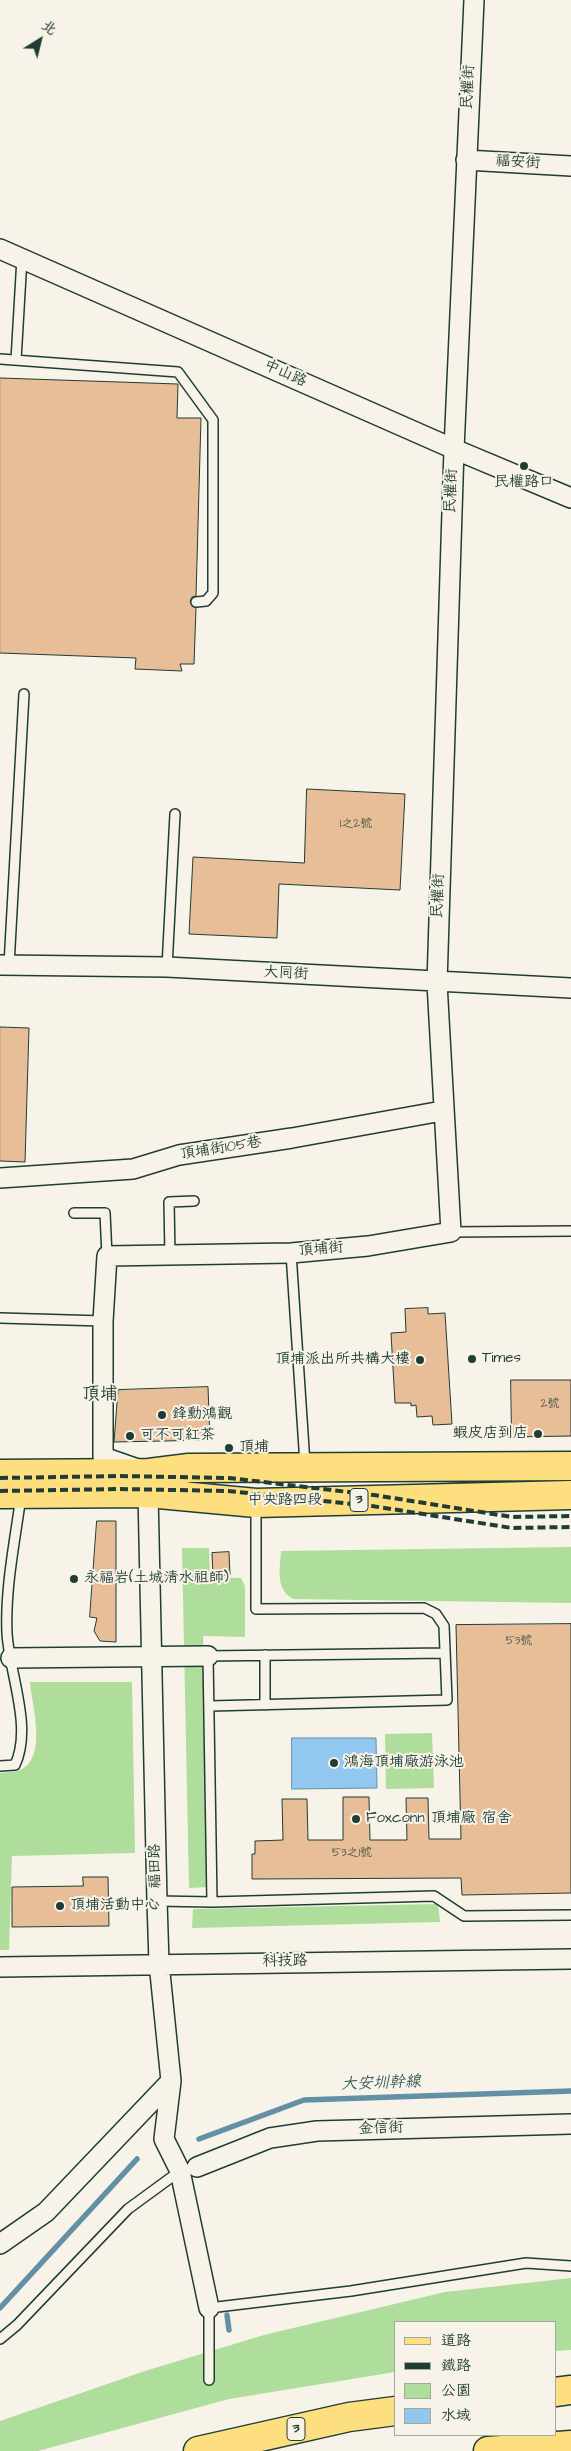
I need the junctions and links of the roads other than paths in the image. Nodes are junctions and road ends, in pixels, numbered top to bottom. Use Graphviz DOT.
graph roads {
  1 [pos="474,0"];
  2 [pos="466,160"];
  3 [pos="571,166"];
  4 [pos="0,249"];
  5 [pos="22,258"];
  6 [pos="0,359"];
  7 [pos="16,360"];
  8 [pos="454,449"];
  9 [pos="571,498"];
  10 [pos="196,602"];
  11 [pos="24,694"];
  12 [pos="175,814"];
  13 [pos="4,965"];
  14 [pos="167,967"];
  15 [pos="437,983"];
  16 [pos="571,988"];
  17 [pos="442,1111"];
  18 [pos="0,1178"];
  19 [pos="194,1201"];
  20 [pos="74,1213"];
  21 [pos="571,1231"];
  22 [pos="451,1232"];
  23 [pos="291,1253"];
  24 [pos="170,1255"];
  25 [pos="107,1256"];
  26 [pos="0,1318"];
  27 [pos="102,1321"];
  28 [pos="571,1466"];
  29 [pos="305,1467"];
  30 [pos="0,1474"];
  31 [pos="149,1483"];
  32 [pos="11,1494"];
  33 [pos="571,1495"];
  34 [pos="256,1503"];
  35 [pos="4,1601"];
  36 [pos="445,1653"];
  37 [pos="208,1656"];
  38 [pos="264,1656"];
  39 [pos="5,1658"];
  40 [pos="152,1658"];
  41 [pos="265,1705"];
  42 [pos="210,1706"];
  43 [pos="0,1766"];
  44 [pos="157,1901"];
  45 [pos="212,1902"];
  46 [pos="571,1915"];
  47 [pos="571,1959"];
  48 [pos="159,1963"];
  49 [pos="0,1967"];
  50 [pos="171,2081"];
  51 [pos="571,2124"];
  52 [pos="189,2169"];
  53 [pos="0,2244"];
  54 [pos="571,2266"];
  55 [pos="209,2308"];
  56 [pos="0,2339"];
  57 [pos="209,2380"];
  58 [pos="571,2390"];
  59 [pos="556,2392"];
  60 [pos="394,2412"];
  61 [pos="571,2444"];
  62 [pos="198,2451"];
  63 [pos="488,2451"];
  1 -- 2 [label="street, 民權街"];
  2 -- 3 [label="street, 福安街"];
  2 -- 8 [label="street, 民權街"];
  4 -- 5 [label="street, 中山路"];
  5 -- 7 [label="lane"];
  5 -- 8 [label="street, 中山路"];
  6 -- 7 [label="lane"];
  7 -- 10 [label="lane"];
  8 -- 9 [label="street, 中山路"];
  8 -- 15 [label="street, 民權街"];
  11 -- 13 [label="lane"];
  12 -- 14 [label="lane"];
  13 -- 14 [label="street, 大同街"];
  14 -- 15 [label="street, 大同街"];
  15 -- 16 [label="street, 大同街"];
  15 -- 17 [label="street"];
  17 -- 18 [label="street, 頂埔街105巷"];
  17 -- 22 [label="street"];
  19 -- 24 [label="lane"];
  20 -- 25 [label="lane"];
  21 -- 22 [label="lane"];
  22 -- 23 [label="street, 頂埔街"];
  23 -- 24 [label="street, 頂埔街"];
  23 -- 29 [label="lane"];
  24 -- 25 [label="street, 頂埔街"];
  25 -- 27 [label="street"];
  26 -- 27 [label="lane"];
  27 -- 31 [label="street"];
  28 -- 29 [label="main road, 中央路四段 / 3"];
  29 -- 31 [label="main road, 中央路四段 / 3"];
  30 -- 31 [label="main road, 中央路四段 / 3"];
  31 -- 32 [label="main road, 中央路四段 / 3"];
  31 -- 34 [label="main road, 中央路四段 / 3"];
  31 -- 40 [label="street, 福田路"];
  32 -- 35 [label="lane"];
  33 -- 34 [label="main road, 中央路四段 / 3"];
  34 -- 36 [label="lane"];
  35 -- 39 [label="lane"];
  36 -- 38 [label="lane"];
  36 -- 41 [label="lane"];
  37 -- 38 [label="lane"];
  37 -- 40 [label="street"];
  37 -- 42 [label="lane"];
  38 -- 41 [label="lane"];
  39 -- 40 [label="street"];
  39 -- 43 [label="lane"];
  40 -- 44 [label="street, 福田路"];
  41 -- 42 [label="lane"];
  42 -- 45 [label="lane"];
  44 -- 45 [label="lane"];
  44 -- 48 [label="street, 福田路"];
  45 -- 46 [label="lane"];
  47 -- 48 [label="street, 科技路"];
  48 -- 49 [label="street, 科技路"];
  48 -- 50 [label="street, 福田路"];
  50 -- 52 [label="street"];
  50 -- 53 [label="street"];
  51 -- 52 [label="street, 金信街"];
  52 -- 55 [label="street"];
  52 -- 56 [label="lane"];
  54 -- 55 [label="lane"];
  55 -- 57 [label="lane"];
  58 -- 59 [label="main road"];
  60 -- 62 [label="main road, 3"];
  61 -- 63 [label="main road"];
}
